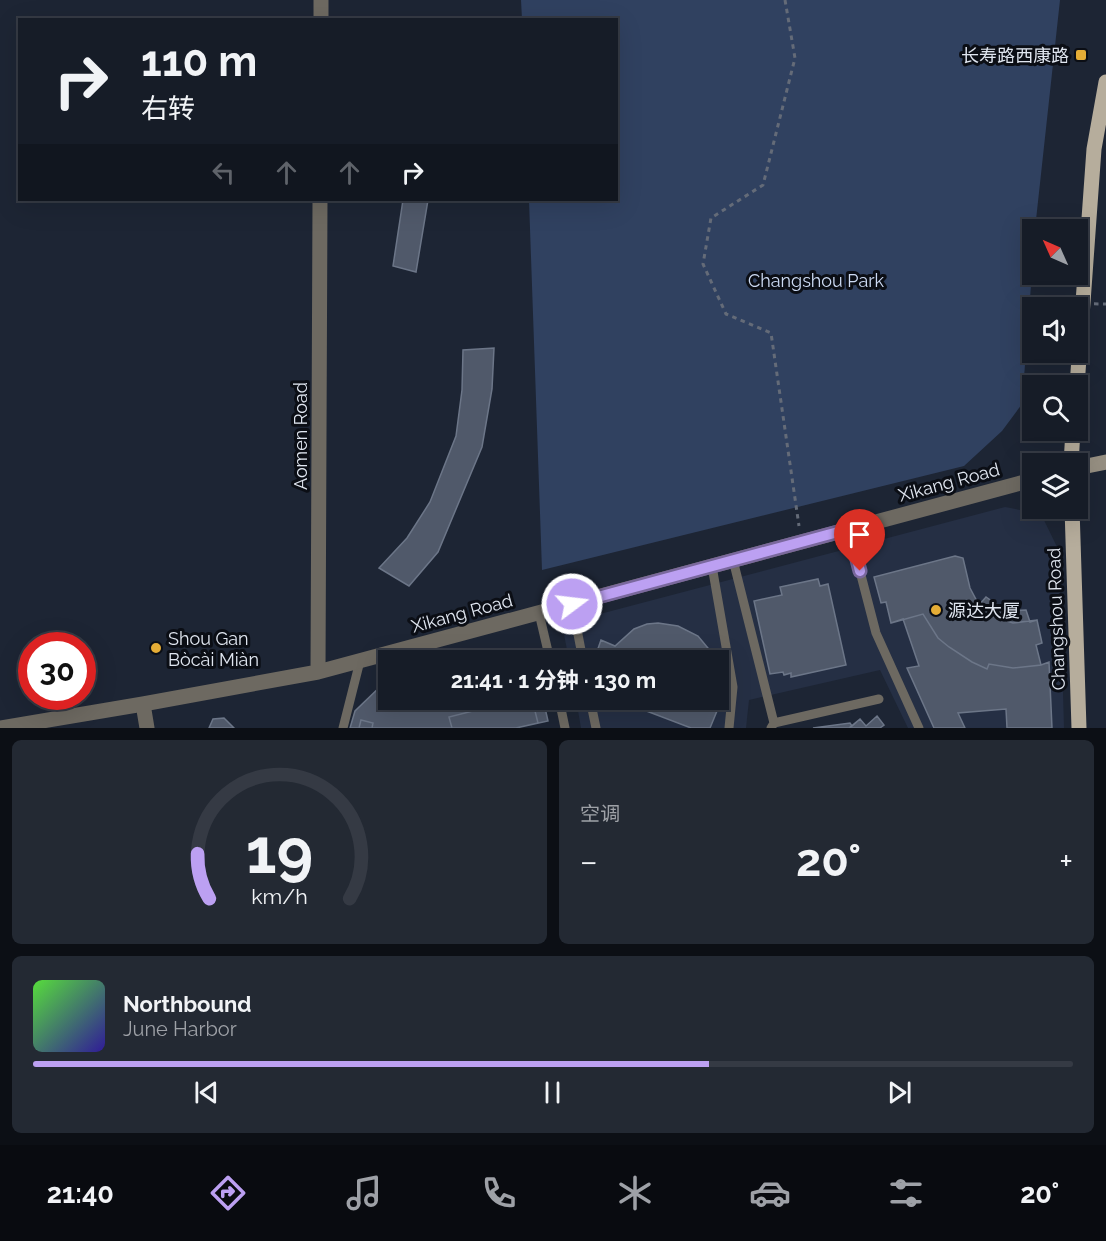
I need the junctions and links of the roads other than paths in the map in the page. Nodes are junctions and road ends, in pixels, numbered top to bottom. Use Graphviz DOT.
graph roads {
  1 [pos="321,0"];
  2 [pos="321,18"];
  3 [pos="1106,82"];
  4 [pos="320,201"];
  5 [pos="1078,375"];
  6 [pos="1106,462"];
  7 [pos="1088,466"];
  8 [pos="1022,483"];
  9 [pos="1072,519"];
  10 [pos="849,529"];
  11 [pos="733,560"];
  12 [pos="712,566"];
  13 [pos="572,604"];
  14 [pos="539,612"];
  15 [pos="548,650"];
  16 [pos="581,650"];
  17 [pos="360,661"];
  18 [pos="318,672"];
  19 [pos="879,699"];
  20 [pos="143,705"];
  21 [pos="561,710"];
  22 [pos="592,710"];
  23 [pos="772,726"];
  24 [pos="1,728"];
  25 [pos="147,728"];
  26 [pos="343,728"];
  27 [pos="565,728"];
  28 [pos="596,728"];
  29 [pos="729,728"];
  30 [pos="919,728"];
  31 [pos="1078,728"];
  1 -- 2 [label="street"];
  3 -- 5 [label="main road"];
  4 -- 18 [label="street, Aomen Road"];
  6 -- 7 [label="street"];
  8 -- 10 [label="street, Xikang Road"];
  9 -- 31 [label="main road, Changshou Road"];
  10 -- 11 [label="street, Xikang Road"];
  10 -- 30 [label="lane"];
  11 -- 12 [label="street, Xikang Road"];
  11 -- 23 [label="lane"];
  12 -- 13 [label="street, Xikang Road"];
  12 -- 29 [label="lane"];
  13 -- 14 [label="street, Xikang Road"];
  13 -- 16 [label="lane"];
  14 -- 15 [label="lane"];
  14 -- 17 [label="street, Xikang Road"];
  17 -- 18 [label="street, Xikang Road"];
  17 -- 26 [label="lane"];
  18 -- 20 [label="street, Xikang Road"];
  19 -- 23 [label="lane"];
  20 -- 24 [label="street, Xikang Road"];
  20 -- 25 [label="street"];
  21 -- 27 [label="lane"];
  22 -- 28 [label="lane"];
}
